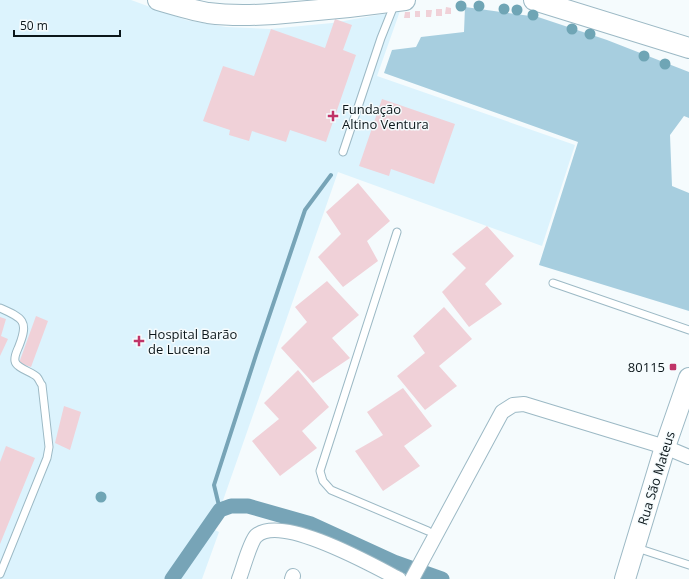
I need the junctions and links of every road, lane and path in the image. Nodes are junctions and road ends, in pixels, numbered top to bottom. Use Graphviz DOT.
graph roads {
  1 [pos="158,0"];
  2 [pos="534,0"];
  3 [pos="400,1"];
  4 [pos="376,2"];
  5 [pos="689,48"];
  6 [pos="343,152"];
  7 [pos="398,232"];
  8 [pos="553,283"];
  9 [pos="0,308"];
  10 [pos="689,330"];
  11 [pos="689,378"];
  12 [pos="665,447"];
  13 [pos="689,457"];
  14 [pos="433,532"];
  15 [pos="634,548"];
  16 [pos="689,565"];
  17 [pos="0,574"];
  18 [pos="408,578"];
  19 [pos="239,579"];
  20 [pos="625,579"];
  1 -- 4 [label="main road"];
  2 -- 5 [label="main road"];
  3 -- 4 [label="main road"];
  3 -- 6 [label="lane"];
  7 -- 14 [label="lane"];
  8 -- 10 [label="lane"];
  9 -- 17 [label="lane"];
  11 -- 12 [label="main road, Rua São Mateus"];
  12 -- 13 [label="street"];
  12 -- 14 [label="street"];
  12 -- 15 [label="main road, Rua São Mateus"];
  14 -- 18 [label="street"];
  15 -- 16 [label="lane"];
  15 -- 20 [label="main road, Rua São Mateus"];
  18 -- 19 [label="street"];
}
